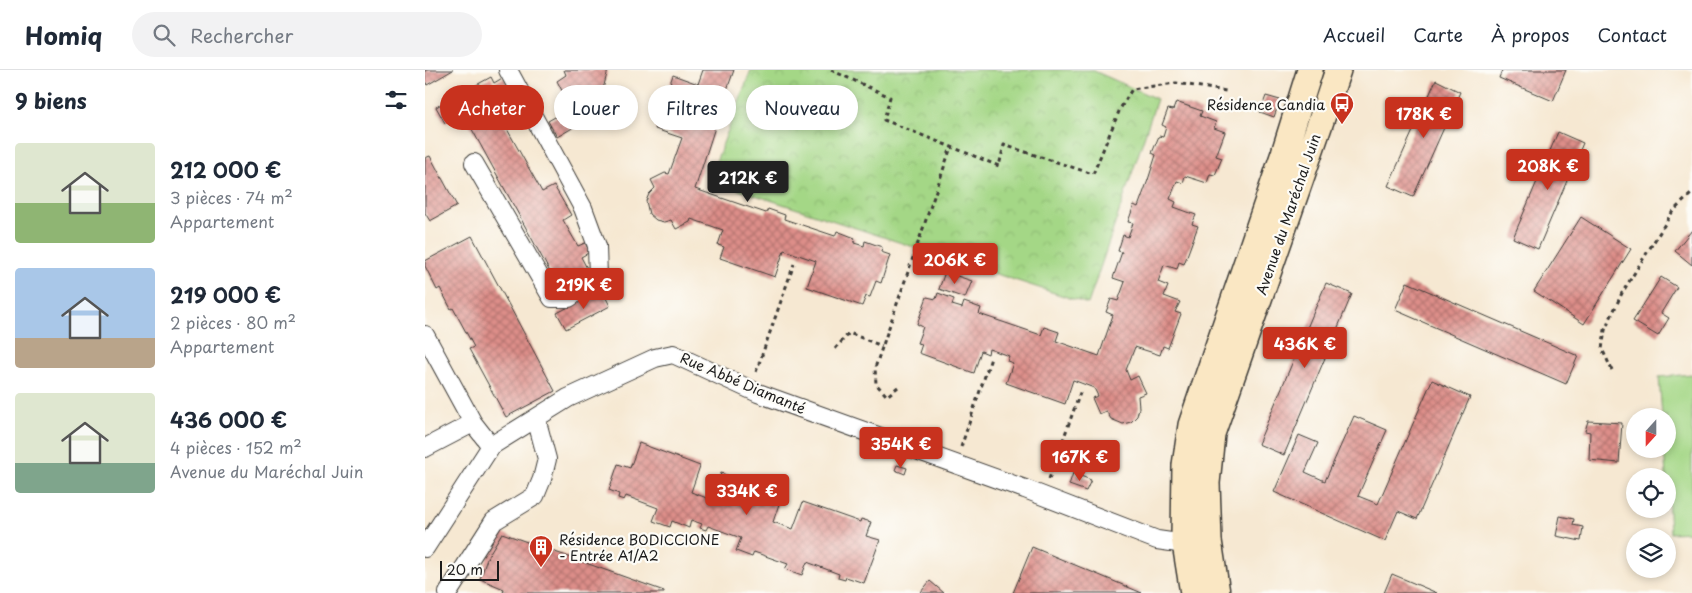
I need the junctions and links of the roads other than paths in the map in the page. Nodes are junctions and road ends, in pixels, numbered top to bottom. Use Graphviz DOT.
graph roads {
  1 [pos="508,70"];
  2 [pos="1310,70"];
  3 [pos="1338,70"];
  4 [pos="474,163"];
  5 [pos="425,335"];
  6 [pos="536,418"];
  7 [pos="473,423"];
  8 [pos="491,446"];
  9 [pos="425,448"];
  10 [pos="1197,542"];
  11 [pos="425,548"];
  12 [pos="448,593"];
  13 [pos="1193,593"];
  14 [pos="1217,593"];
  1 -- 4 [label="street"];
  2 -- 10 [label="main road, Avenue du Maréchal Juin"];
  3 -- 10 [label="main road, Avenue du Maréchal Juin"];
  5 -- 7 [label="street"];
  6 -- 8 [label="street"];
  6 -- 10 [label="street, Rue Abbé Diamanté"];
  6 -- 12 [label="street"];
  7 -- 8 [label="street"];
  7 -- 9 [label="street"];
  8 -- 11 [label="street"];
  10 -- 13 [label="main road, Avenue du Maréchal Juin"];
  10 -- 14 [label="main road, Avenue du Maréchal Juin"];
}
